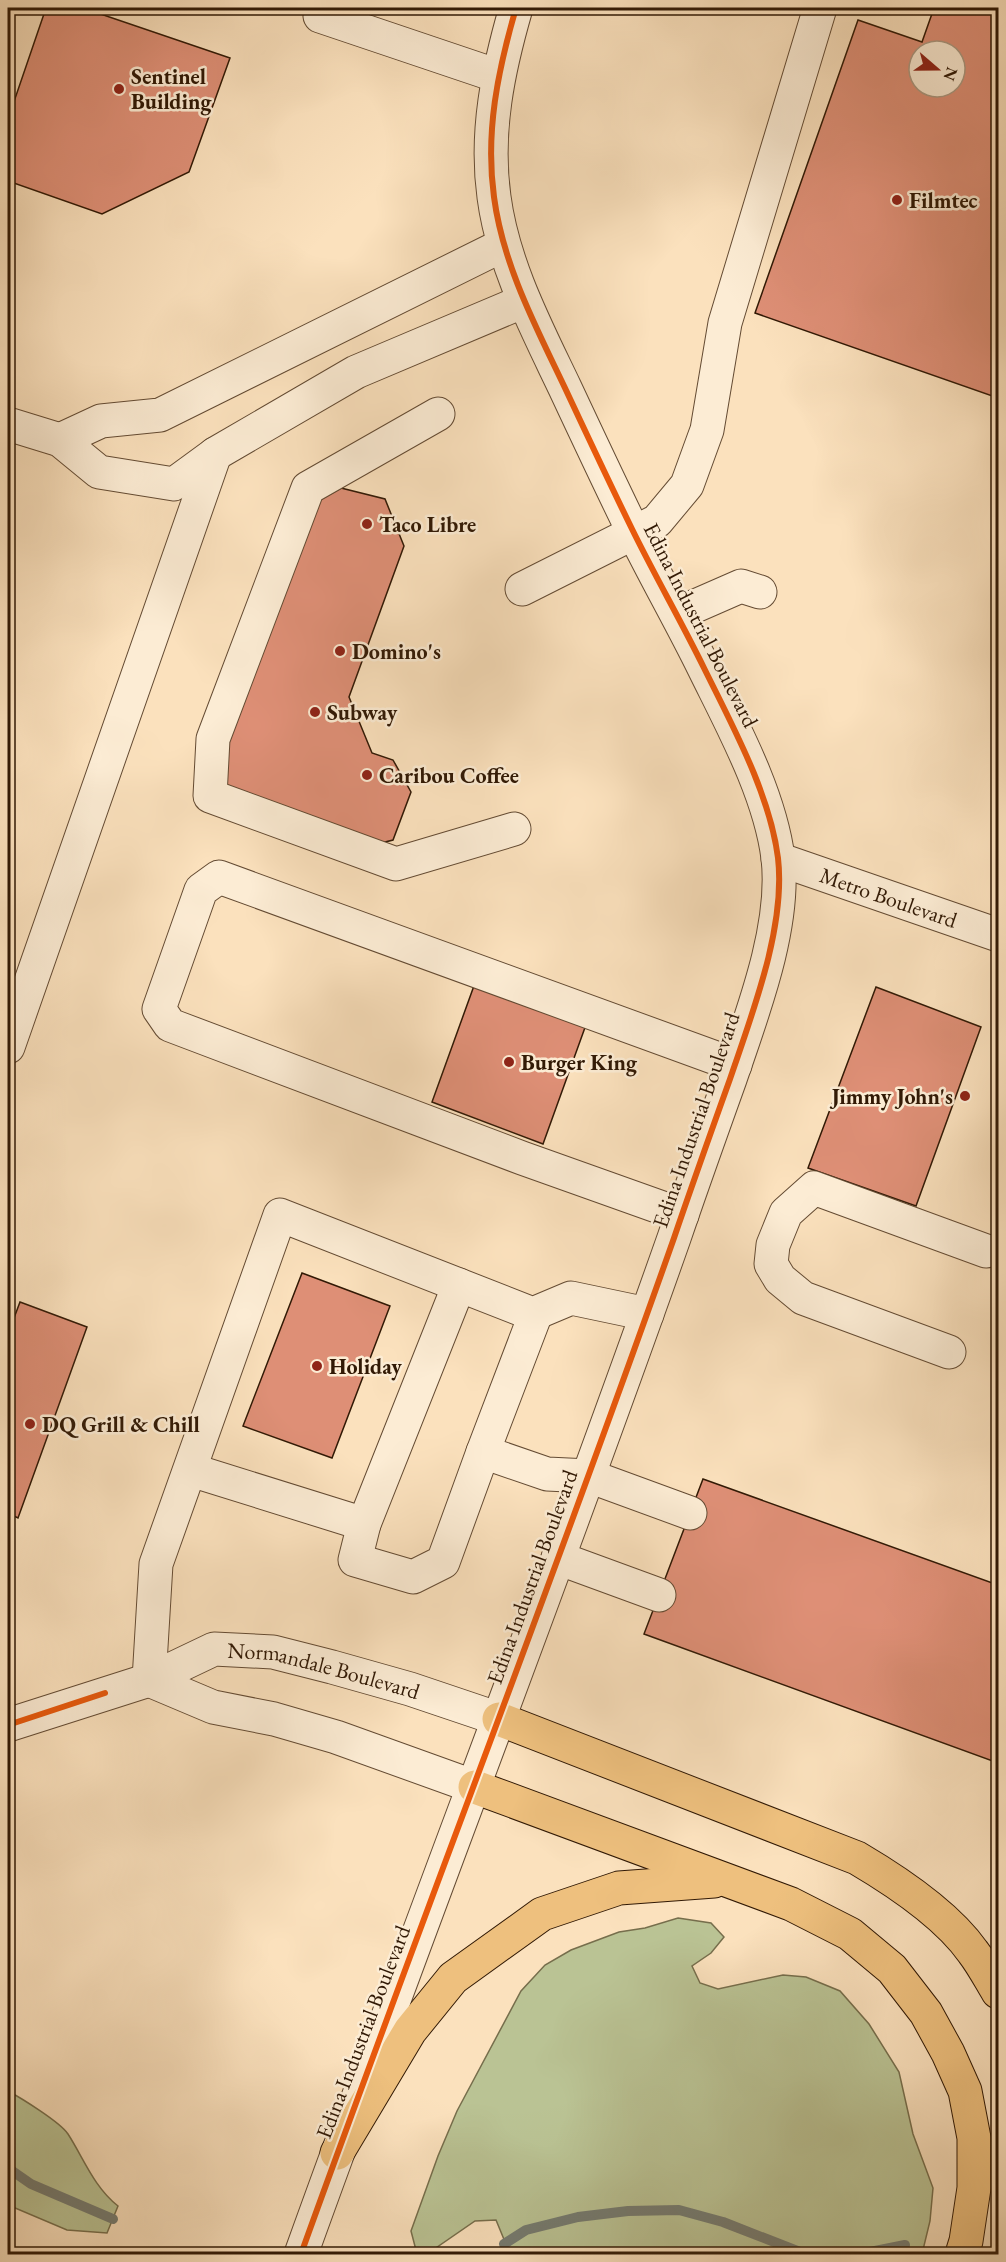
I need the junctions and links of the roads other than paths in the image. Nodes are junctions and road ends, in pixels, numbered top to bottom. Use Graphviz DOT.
graph roads {
  1 [pos="516,8"];
  2 [pos="820,8"];
  3 [pos="320,16"];
  4 [pos="498,76"];
  5 [pos="503,245"];
  6 [pos="524,302"];
  7 [pos="438,414"];
  8 [pos="8,424"];
  9 [pos="60,440"];
  10 [pos="215,454"];
  11 [pos="634,533"];
  12 [pos="522,589"];
  13 [pos="760,592"];
  14 [pos="677,614"];
  15 [pos="514,829"];
  16 [pos="778,859"];
  17 [pos="999,935"];
  18 [pos="8,1047"];
  19 [pos="735,1065"];
  20 [pos="682,1215"];
  21 [pos="986,1251"];
  22 [pos="459,1285"];
  23 [pos="536,1313"];
  24 [pos="647,1314"];
  25 [pos="949,1352"];
  26 [pos="483,1452"];
  27 [pos="191,1470"];
  28 [pos="589,1476"];
  29 [pos="690,1513"];
  30 [pos="364,1524"];
  31 [pos="558,1558"];
  32 [pos="659,1595"];
  33 [pos="149,1680"];
  34 [pos="498,1719"];
  35 [pos="8,1725"];
  36 [pos="475,1787"];
  37 [pos="727,1881"];
  38 [pos="999,1992"];
  39 [pos="337,2153"];
  40 [pos="303,2250"];
  41 [pos="962,2254"];
  1 -- 4 [label="street, Edina Industrial Boulevard"];
  2 -- 11 [label="street"];
  3 -- 4 [label="street"];
  4 -- 5 [label="street, Edina Industrial Boulevard"];
  5 -- 6 [label="street, Edina Industrial Boulevard"];
  5 -- 9 [label="street"];
  6 -- 10 [label="street"];
  6 -- 11 [label="street, Edina Industrial Boulevard"];
  7 -- 15 [label="street"];
  8 -- 9 [label="street"];
  9 -- 10 [label="street"];
  10 -- 18 [label="street"];
  11 -- 12 [label="street"];
  11 -- 14 [label="street, Edina Industrial Boulevard"];
  13 -- 14 [label="street"];
  14 -- 16 [label="street, Edina Industrial Boulevard"];
  16 -- 17 [label="street, Metro Boulevard"];
  16 -- 19 [label="street, Edina Industrial Boulevard"];
  19 -- 20 [label="street, Edina Industrial Boulevard"];
  19 -- 20 [label="street"];
  20 -- 24 [label="street, Edina Industrial Boulevard"];
  21 -- 25 [label="street"];
  22 -- 23 [label="street"];
  22 -- 27 [label="street"];
  22 -- 30 [label="street"];
  23 -- 24 [label="street"];
  23 -- 26 [label="street"];
  24 -- 28 [label="street, Edina Industrial Boulevard"];
  26 -- 28 [label="street"];
  26 -- 30 [label="street"];
  27 -- 30 [label="street"];
  27 -- 33 [label="street"];
  28 -- 29 [label="street"];
  28 -- 31 [label="street, Edina Industrial Boulevard"];
  31 -- 32 [label="street"];
  31 -- 34 [label="street, Edina Industrial Boulevard"];
  33 -- 34 [label="street, Normandale Boulevard"];
  33 -- 35 [label="street, Normandale Boulevard"];
  33 -- 36 [label="street"];
  34 -- 36 [label="street, Edina Industrial Boulevard"];
  34 -- 38 [label="highway"];
  36 -- 37 [label="highway"];
  36 -- 39 [label="street, Edina Industrial Boulevard"];
  37 -- 39 [label="highway"];
  37 -- 41 [label="highway"];
  39 -- 40 [label="street, Edina Industrial Boulevard"];
}
